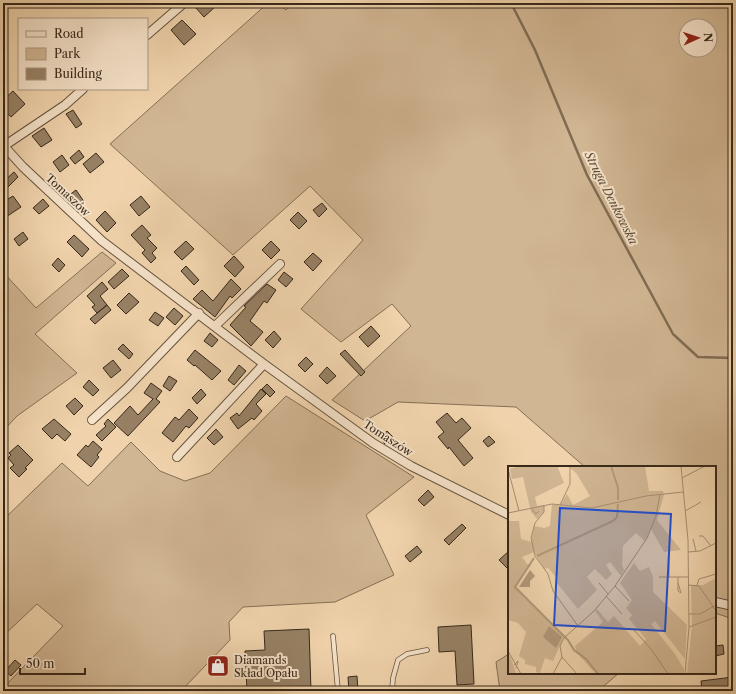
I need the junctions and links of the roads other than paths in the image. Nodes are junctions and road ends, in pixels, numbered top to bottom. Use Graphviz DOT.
graph roads {
  1 [pos="184,3"];
  2 [pos="148,34"];
  3 [pos="82,90"];
  4 [pos="3,145"];
  5 [pos="280,264"];
  6 [pos="199,313"];
  7 [pos="215,326"];
  8 [pos="264,364"];
  9 [pos="92,420"];
  10 [pos="177,457"];
  11 [pos="508,514"];
  12 [pos="716,602"];
  13 [pos="733,606"];
  14 [pos="333,636"];
  15 [pos="428,650"];
  16 [pos="338,691"];
  17 [pos="392,691"];
  1 -- 2 [label="street"];
  3 -- 4 [label="street, Tomaszów"];
  4 -- 6 [label="street, Tomaszów"];
  5 -- 7 [label="street"];
  6 -- 7 [label="street, Tomaszów"];
  6 -- 9 [label="street"];
  7 -- 8 [label="street, Tomaszów"];
  8 -- 10 [label="street"];
  8 -- 11 [label="street, Tomaszów"];
  12 -- 13 [label="street"];
  14 -- 16 [label="lane"];
  15 -- 17 [label="lane"];
}
